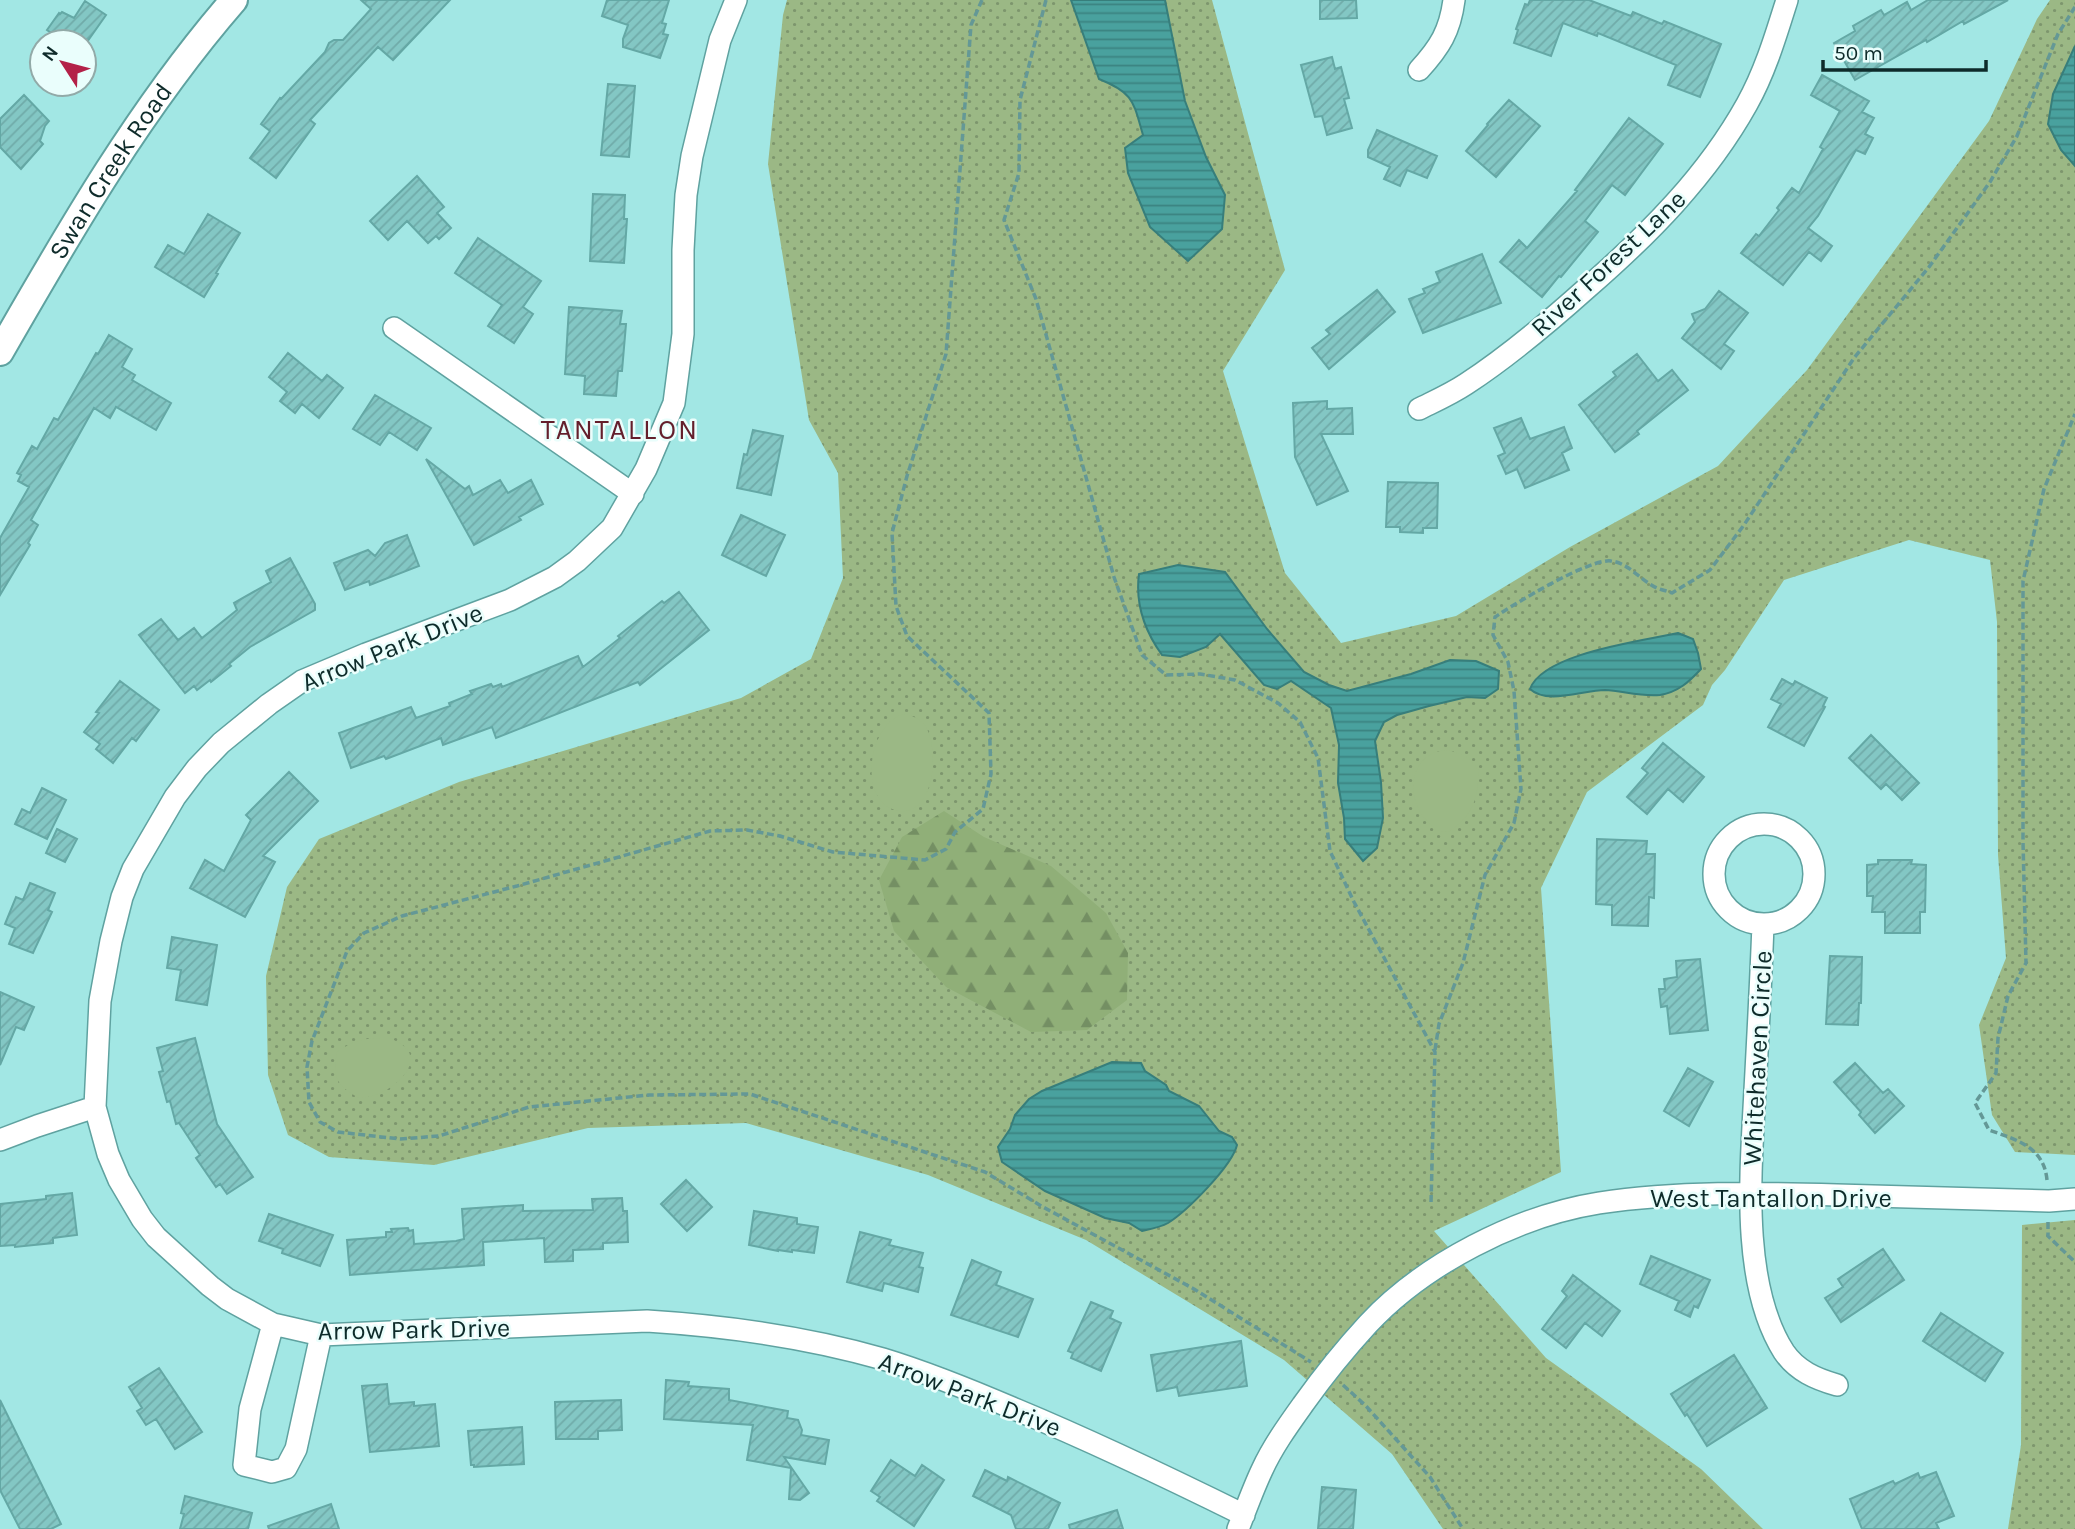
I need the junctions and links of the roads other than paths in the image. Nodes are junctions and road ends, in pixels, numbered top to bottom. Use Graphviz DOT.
graph roads {
  1 [pos="233,0"];
  2 [pos="736,0"];
  3 [pos="1454,0"];
  4 [pos="1787,0"];
  5 [pos="1419,69"];
  6 [pos="394,328"];
  7 [pos="0,352"];
  8 [pos="1419,409"];
  9 [pos="633,494"];
  10 [pos="1763,924"];
  11 [pos="95,1107"];
  12 [pos="0,1140"];
  13 [pos="1750,1192"];
  14 [pos="2075,1199"];
  15 [pos="273,1324"];
  16 [pos="321,1335"];
  17 [pos="1837,1385"];
  18 [pos="1241,1522"];
  1 -- 7 [label="street, Swan Creek Road"];
  2 -- 9 [label="street, Arrow Park Drive"];
  3 -- 5 [label="street"];
  4 -- 8 [label="street, River Forest Lane"];
  6 -- 9 [label="street"];
  9 -- 11 [label="street, Arrow Park Drive"];
  10 -- 10 [label="street"];
  10 -- 13 [label="street, Whitehaven Circle"];
  11 -- 12 [label="street"];
  11 -- 15 [label="street, Arrow Park Drive"];
  13 -- 14 [label="street, West Tantallon Drive"];
  13 -- 17 [label="street, Whitehaven Circle"];
  13 -- 18 [label="street, West Tantallon Drive"];
  15 -- 16 [label="street, Arrow Park Drive"];
  15 -- 16 [label="street"];
  16 -- 18 [label="street, Arrow Park Drive"];
}
